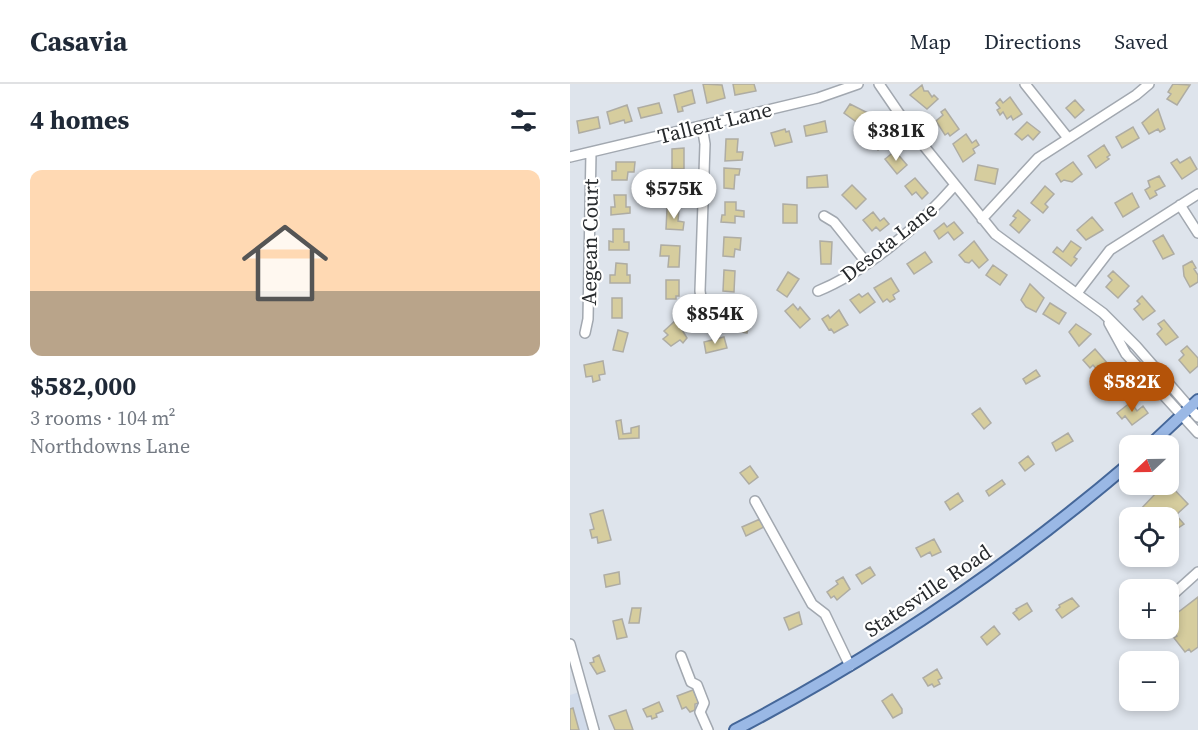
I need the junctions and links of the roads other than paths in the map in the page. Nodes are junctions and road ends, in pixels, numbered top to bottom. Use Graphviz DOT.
graph roads {
  1 [pos="858,84"];
  2 [pos="879,84"];
  3 [pos="1025,84"];
  4 [pos="1149,84"];
  5 [pos="702,126"];
  6 [pos="1068,138"];
  7 [pos="591,152"];
  8 [pos="570,157"];
  9 [pos="955,185"];
  10 [pos="1198,194"];
  11 [pos="1180,205"];
  12 [pos="824,216"];
  13 [pos="982,219"];
  14 [pos="1198,233"];
  15 [pos="866,262"];
  16 [pos="818,291"];
  17 [pos="1077,293"];
  18 [pos="703,311"];
  19 [pos="585,333"];
  20 [pos="1190,408"];
  21 [pos="1198,417"];
  22 [pos="1198,433"];
  23 [pos="1161,435"];
  24 [pos="1119,472"];
  25 [pos="755,501"];
  26 [pos="1198,572"];
  27 [pos="1179,589"];
  28 [pos="570,644"];
  29 [pos="681,656"];
  30 [pos="849,666"];
  31 [pos="594,730"];
  32 [pos="708,730"];
  33 [pos="735,730"];
  1 -- 5 [label="street, Tallent Lane"];
  2 -- 9 [label="street"];
  3 -- 6 [label="street"];
  4 -- 6 [label="street"];
  5 -- 7 [label="street, Tallent Lane"];
  5 -- 18 [label="street"];
  6 -- 13 [label="street"];
  7 -- 8 [label="street, Tallent Lane"];
  7 -- 19 [label="street, Aegean Court"];
  9 -- 13 [label="street"];
  9 -- 15 [label="street, Desota Lane"];
  10 -- 11 [label="street"];
  11 -- 14 [label="street"];
  11 -- 17 [label="street"];
  12 -- 15 [label="street"];
  13 -- 17 [label="street"];
  15 -- 16 [label="street, Desota Lane"];
  17 -- 20 [label="street"];
  20 -- 21 [label="street"];
  20 -- 22 [label="street"];
  20 -- 23 [label="main road"];
  24 -- 30 [label="main road, Statesville Road"];
  25 -- 30 [label="street"];
  26 -- 27 [label="street"];
  28 -- 31 [label="street"];
  29 -- 32 [label="street"];
  30 -- 33 [label="main road, Statesville Road"];
}
